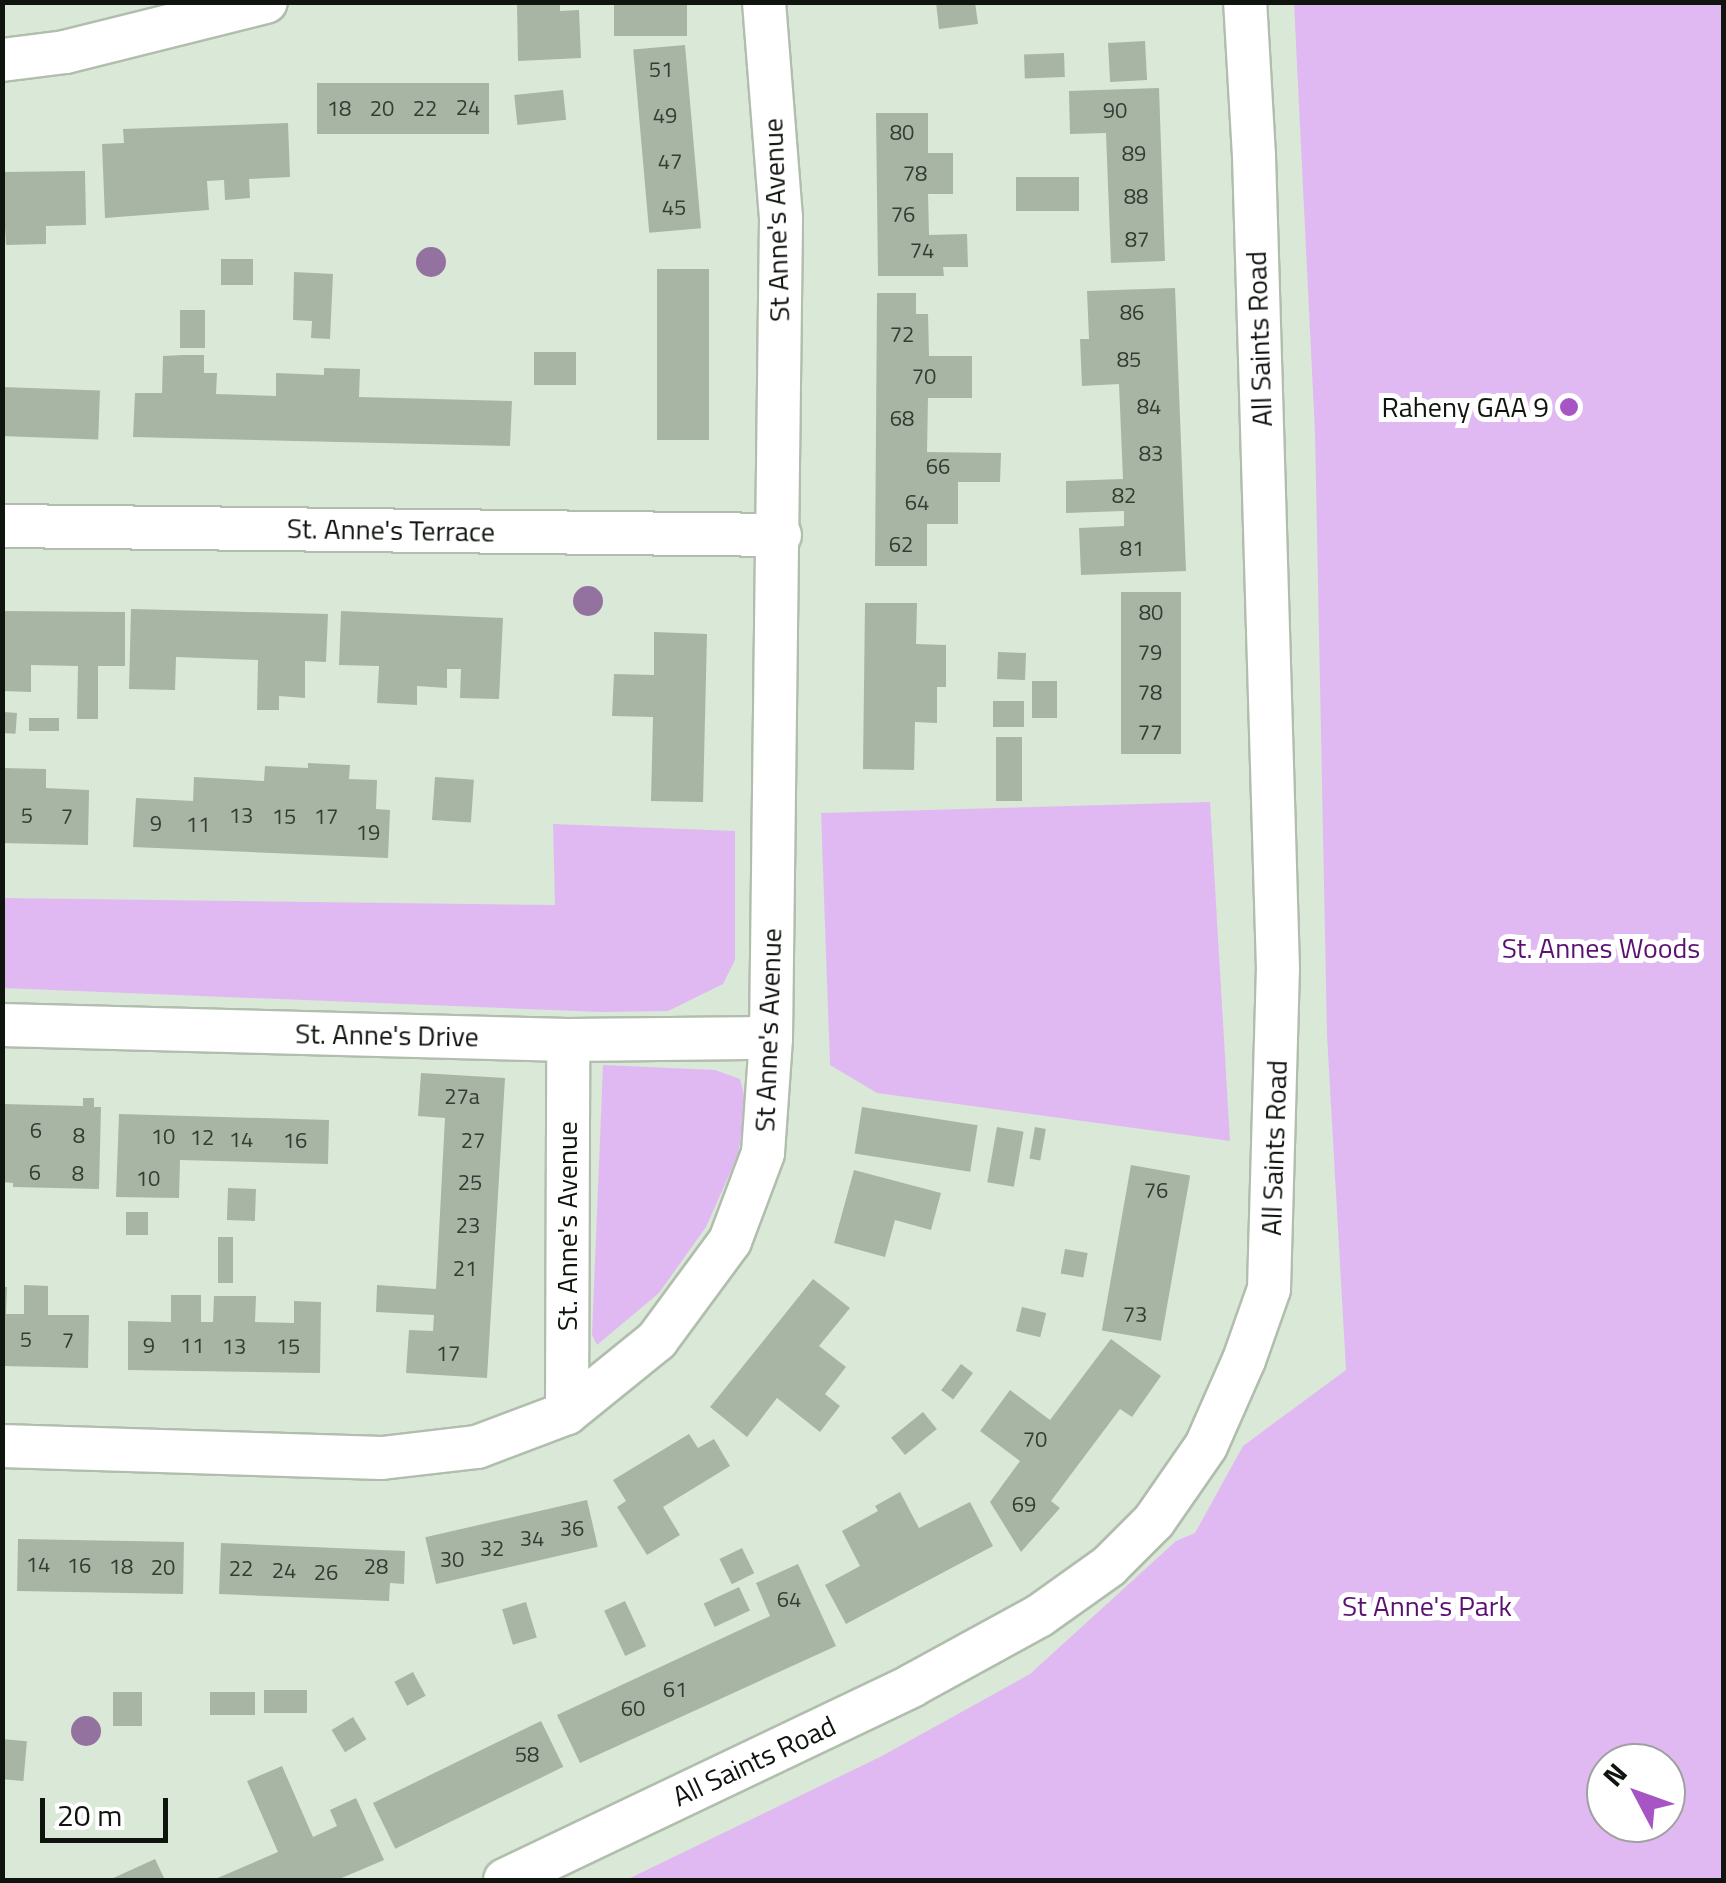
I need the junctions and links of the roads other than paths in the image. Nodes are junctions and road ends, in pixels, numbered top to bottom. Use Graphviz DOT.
graph roads {
  1 [pos="266,2"];
  2 [pos="764,2"];
  3 [pos="1245,2"];
  4 [pos="2,60"];
  5 [pos="2,526"];
  6 [pos="780,535"];
  7 [pos="2,1025"];
  8 [pos="771,1038"];
  9 [pos="568,1040"];
  10 [pos="567,1413"];
  11 [pos="2,1446"];
  12 [pos="505,1880"];
  1 -- 4 [label="street"];
  2 -- 6 [label="street, St Anne's Avenue"];
  3 -- 12 [label="street, All Saints Road"];
  5 -- 6 [label="street, St. Anne's Terrace"];
  6 -- 8 [label="street, St Anne's Avenue"];
  7 -- 9 [label="street, St. Anne's Drive"];
  8 -- 9 [label="street, St. Anne's Drive"];
  8 -- 10 [label="street, St Anne's Avenue"];
  9 -- 10 [label="street, St. Anne's Avenue"];
  10 -- 11 [label="street, St Anne's Avenue"];
}
